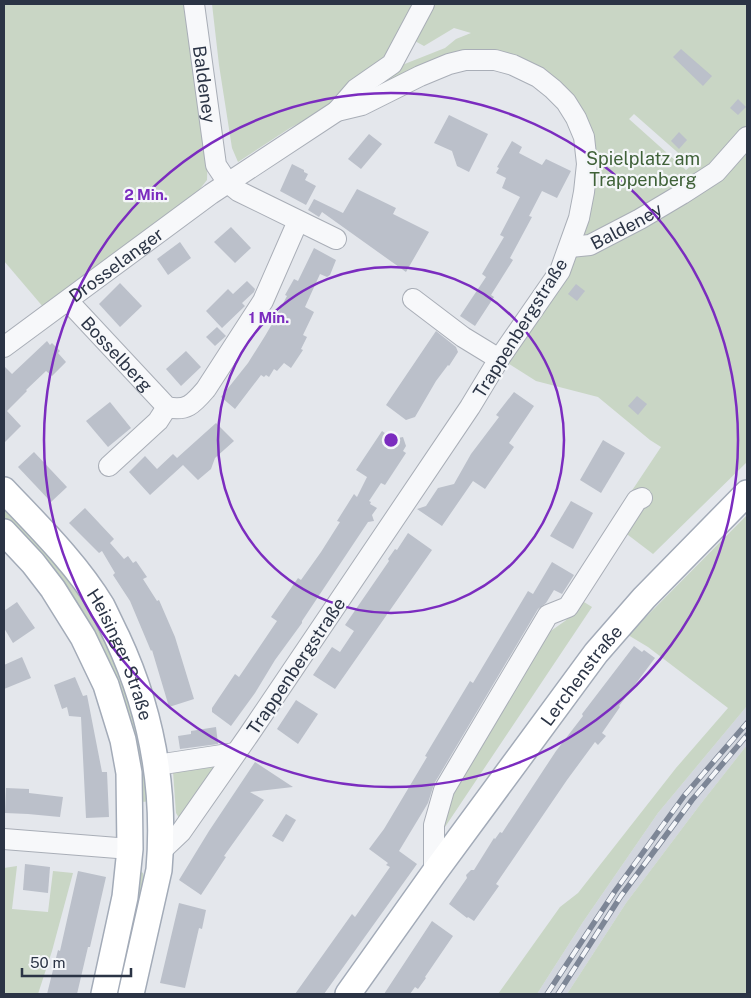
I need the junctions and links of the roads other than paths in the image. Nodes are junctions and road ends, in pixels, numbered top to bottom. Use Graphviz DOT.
graph roads {
  1 [pos="194,4"];
  2 [pos="424,4"];
  3 [pos="336,110"];
  4 [pos="747,137"];
  5 [pos="228,183"];
  6 [pos="298,221"];
  7 [pos="336,239"];
  8 [pos="570,247"];
  9 [pos="413,299"];
  10 [pos="68,301"];
  11 [pos="4,347"];
  12 [pos="499,359"];
  13 [pos="167,407"];
  14 [pos="109,466"];
  15 [pos="4,490"];
  16 [pos="747,493"];
  17 [pos="642,498"];
  18 [pos="4,532"];
  19 [pos="235,753"];
  20 [pos="157,765"];
  21 [pos="4,838"];
  22 [pos="130,849"];
  23 [pos="160,850"];
  24 [pos="434,873"];
  25 [pos="104,994"];
  26 [pos="131,994"];
  27 [pos="348,994"];
  1 -- 5 [label="street, Baldeney"];
  2 -- 3 [label="street"];
  3 -- 5 [label="street, Trappenbergstraße"];
  3 -- 8 [label="street, Trappenbergstraße"];
  4 -- 8 [label="street, Baldeney"];
  5 -- 6 [label="street"];
  5 -- 10 [label="street, Drosselanger"];
  6 -- 7 [label="street"];
  6 -- 13 [label="street, Bosselberg"];
  8 -- 12 [label="street, Trappenbergstraße"];
  9 -- 12 [label="street"];
  10 -- 11 [label="street, Drosselanger"];
  10 -- 13 [label="street, Bosselberg"];
  12 -- 19 [label="street, Trappenbergstraße"];
  13 -- 14 [label="street, Bosselberg"];
  15 -- 20 [label="main road, Heisinger Straße"];
  16 -- 24 [label="main road, Lerchenstraße"];
  17 -- 24 [label="street"];
  18 -- 22 [label="main road, Heisinger Straße"];
  19 -- 20 [label="street, Trappenbergstraße"];
  19 -- 23 [label="street, Trappenbergstraße"];
  20 -- 23 [label="main road, Heisinger Straße"];
  21 -- 22 [label="street"];
  22 -- 23 [label="main road"];
  22 -- 25 [label="main road, Heisinger Straße"];
  23 -- 26 [label="main road, Heisinger Straße"];
  24 -- 27 [label="main road, Lerchenstraße"];
}
